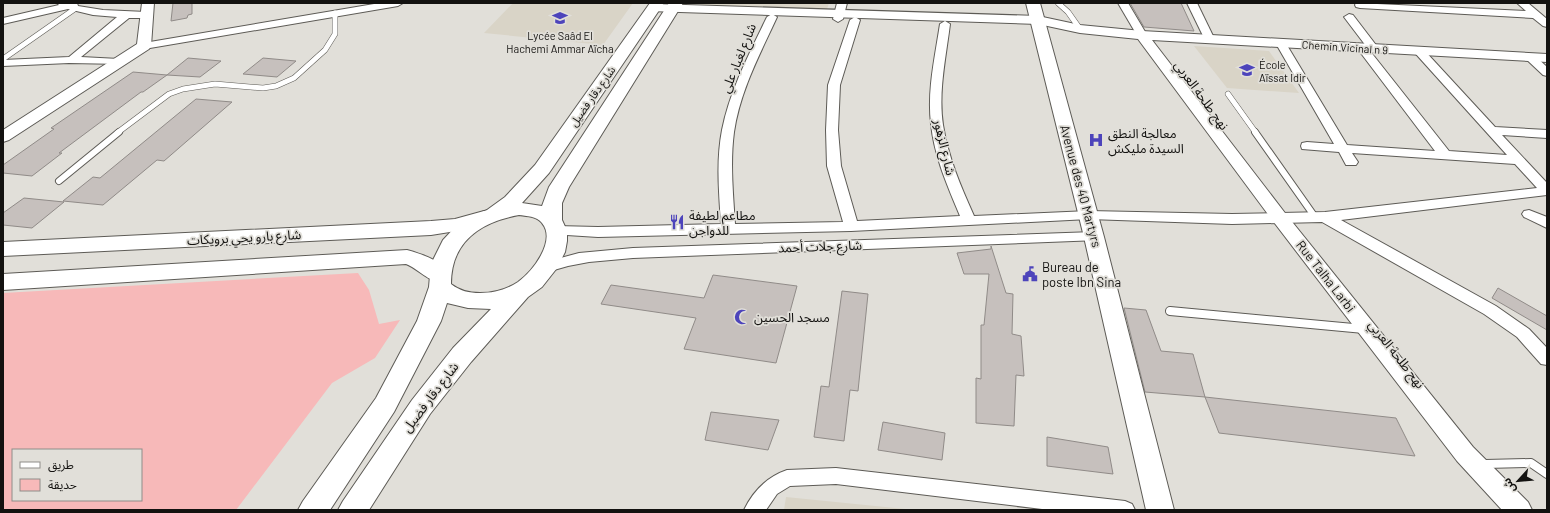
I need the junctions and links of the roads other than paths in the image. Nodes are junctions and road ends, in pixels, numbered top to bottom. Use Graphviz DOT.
graph roads {
  1 [pos="398,3"];
  2 [pos="1058,3"];
  3 [pos="1123,3"];
  4 [pos="1192,3"];
  5 [pos="1522,3"];
  6 [pos="1360,4"];
  7 [pos="73,5"];
  8 [pos="335,8"];
  9 [pos="663,8"];
  10 [pos="147,9"];
  11 [pos="840,12"];
  12 [pos="127,14"];
  13 [pos="1537,15"];
  14 [pos="772,17"];
  15 [pos="1037,17"];
  16 [pos="1349,17"];
  17 [pos="3,20"];
  18 [pos="856,20"];
  19 [pos="945,24"];
  20 [pos="1547,24"];
  21 [pos="1080,29"];
  22 [pos="1150,36"];
  23 [pos="1209,38"];
  24 [pos="1280,42"];
  25 [pos="144,46"];
  26 [pos="1368,48"];
  27 [pos="1419,51"];
  28 [pos="74,57"];
  29 [pos="1530,57"];
  30 [pos="3,58"];
  31 [pos="1547,58"];
  32 [pos="119,62"];
  33 [pos="3,63"];
  34 [pos="1547,73"];
  35 [pos="1228,94"];
  36 [pos="1491,130"];
  37 [pos="1547,134"];
  38 [pos="3,137"];
  39 [pos="1307,146"];
  40 [pos="1343,149"];
  41 [pos="1446,156"];
  42 [pos="1519,160"];
  43 [pos="1351,162"];
  44 [pos="59,181"];
  45 [pos="1547,191"];
  46 [pos="1529,214"];
  47 [pos="489,215"];
  48 [pos="1089,215"];
  49 [pos="1285,217"];
  50 [pos="1320,217"];
  51 [pos="969,220"];
  52 [pos="1547,223"];
  53 [pos="554,226"];
  54 [pos="851,226"];
  55 [pos="728,229"];
  56 [pos="1094,237"];
  57 [pos="3,249"];
  58 [pos="547,267"];
  59 [pos="440,281"];
  60 [pos="3,282"];
  61 [pos="518,293"];
  62 [pos="1170,311"];
  63 [pos="1372,329"];
  64 [pos="1547,358"];
  65 [pos="1484,464"];
  66 [pos="1547,474"];
  67 [pos="313,510"];
  68 [pos="353,510"];
  69 [pos="754,510"];
  70 [pos="1125,510"];
  71 [pos="1160,510"];
  72 [pos="1518,510"];
  73 [pos="1530,510"];
  1 -- 8 [label="street"];
  2 -- 21 [label="lane"];
  3 -- 22 [label="street, نهج طلحة العربي"];
  4 -- 23 [label="street"];
  5 -- 13 [label="street"];
  6 -- 13 [label="street"];
  7 -- 12 [label="street"];
  7 -- 17 [label="street"];
  7 -- 30 [label="lane"];
  8 -- 25 [label="street"];
  8 -- 44 [label="lane"];
  9 -- 11 [label="street"];
  9 -- 14 [label="street"];
  9 -- 47 [label="main road, شارع دقار فضيل"];
  9 -- 53 [label="main road, شارع دقار فضيل"];
  10 -- 12 [label="street"];
  10 -- 25 [label="street"];
  11 -- 14 [label="street"];
  11 -- 15 [label="street"];
  11 -- 18 [label="street"];
  12 -- 28 [label="street"];
  13 -- 20 [label="street"];
  14 -- 55 [label="street, شارع لغبار علي"];
  15 -- 19 [label="street"];
  15 -- 21 [label="street, Chemin Vicinal n 9"];
  15 -- 48 [label="main road, Avenue des 40 Martyrs"];
  16 -- 26 [label="street"];
  18 -- 19 [label="street"];
  18 -- 54 [label="street"];
  19 -- 51 [label="street, شارع الزهور"];
  21 -- 22 [label="street, Chemin Vicinal n 9"];
  22 -- 23 [label="street, Chemin Vicinal n 9"];
  22 -- 49 [label="street, نهج طلحة العربي"];
  23 -- 24 [label="street, Chemin Vicinal n 9"];
  24 -- 26 [label="street, Chemin Vicinal n 9"];
  24 -- 40 [label="street"];
  25 -- 32 [label="street"];
  26 -- 27 [label="street, Chemin Vicinal n 9"];
  26 -- 41 [label="street"];
  27 -- 29 [label="street, Chemin Vicinal n 9"];
  27 -- 36 [label="street"];
  29 -- 31 [label="street, Chemin Vicinal n 9"];
  29 -- 34 [label="street"];
  32 -- 33 [label="street"];
  32 -- 38 [label="street"];
  35 -- 50 [label="lane"];
  36 -- 37 [label="street"];
  36 -- 42 [label="street"];
  39 -- 40 [label="street"];
  40 -- 41 [label="street"];
  40 -- 43 [label="street"];
  41 -- 42 [label="street"];
  42 -- 45 [label="street"];
  45 -- 50 [label="street, شارع جلات أحمد"];
  46 -- 52 [label="street"];
  47 -- 53 [label="main road"];
  47 -- 57 [label="main road, شارع بارو يحي برويكات"];
  47 -- 59 [label="main road"];
  48 -- 49 [label="street, شارع جلات أحمد"];
  48 -- 51 [label="street, شارع جلات أحمد"];
  48 -- 56 [label="main road, Avenue des 40 Martyrs"];
  49 -- 50 [label="street, شارع جلات أحمد"];
  49 -- 63 [label="street, نهج طلحة العربي"];
  50 -- 64 [label="street"];
  51 -- 54 [label="street, شارع جلات أحمد"];
  53 -- 55 [label="street, شارع جلات أحمد"];
  53 -- 58 [label="main road"];
  54 -- 55 [label="street, شارع جلات أحمد"];
  56 -- 58 [label="street, شارع جلات أحمد"];
  56 -- 71 [label="main road, Avenue des 40 Martyrs"];
  58 -- 61 [label="main road"];
  59 -- 60 [label="main road"];
  59 -- 61 [label="main road"];
  59 -- 67 [label="main road"];
  61 -- 68 [label="main road, شارع دقار فضيل"];
  62 -- 63 [label="lane"];
  63 -- 65 [label="street, نهج طلحة العربي"];
  63 -- 72 [label="street"];
  65 -- 66 [label="lane"];
  65 -- 73 [label="street, نهج طلحة العربي"];
  69 -- 70 [label="street"];
}
